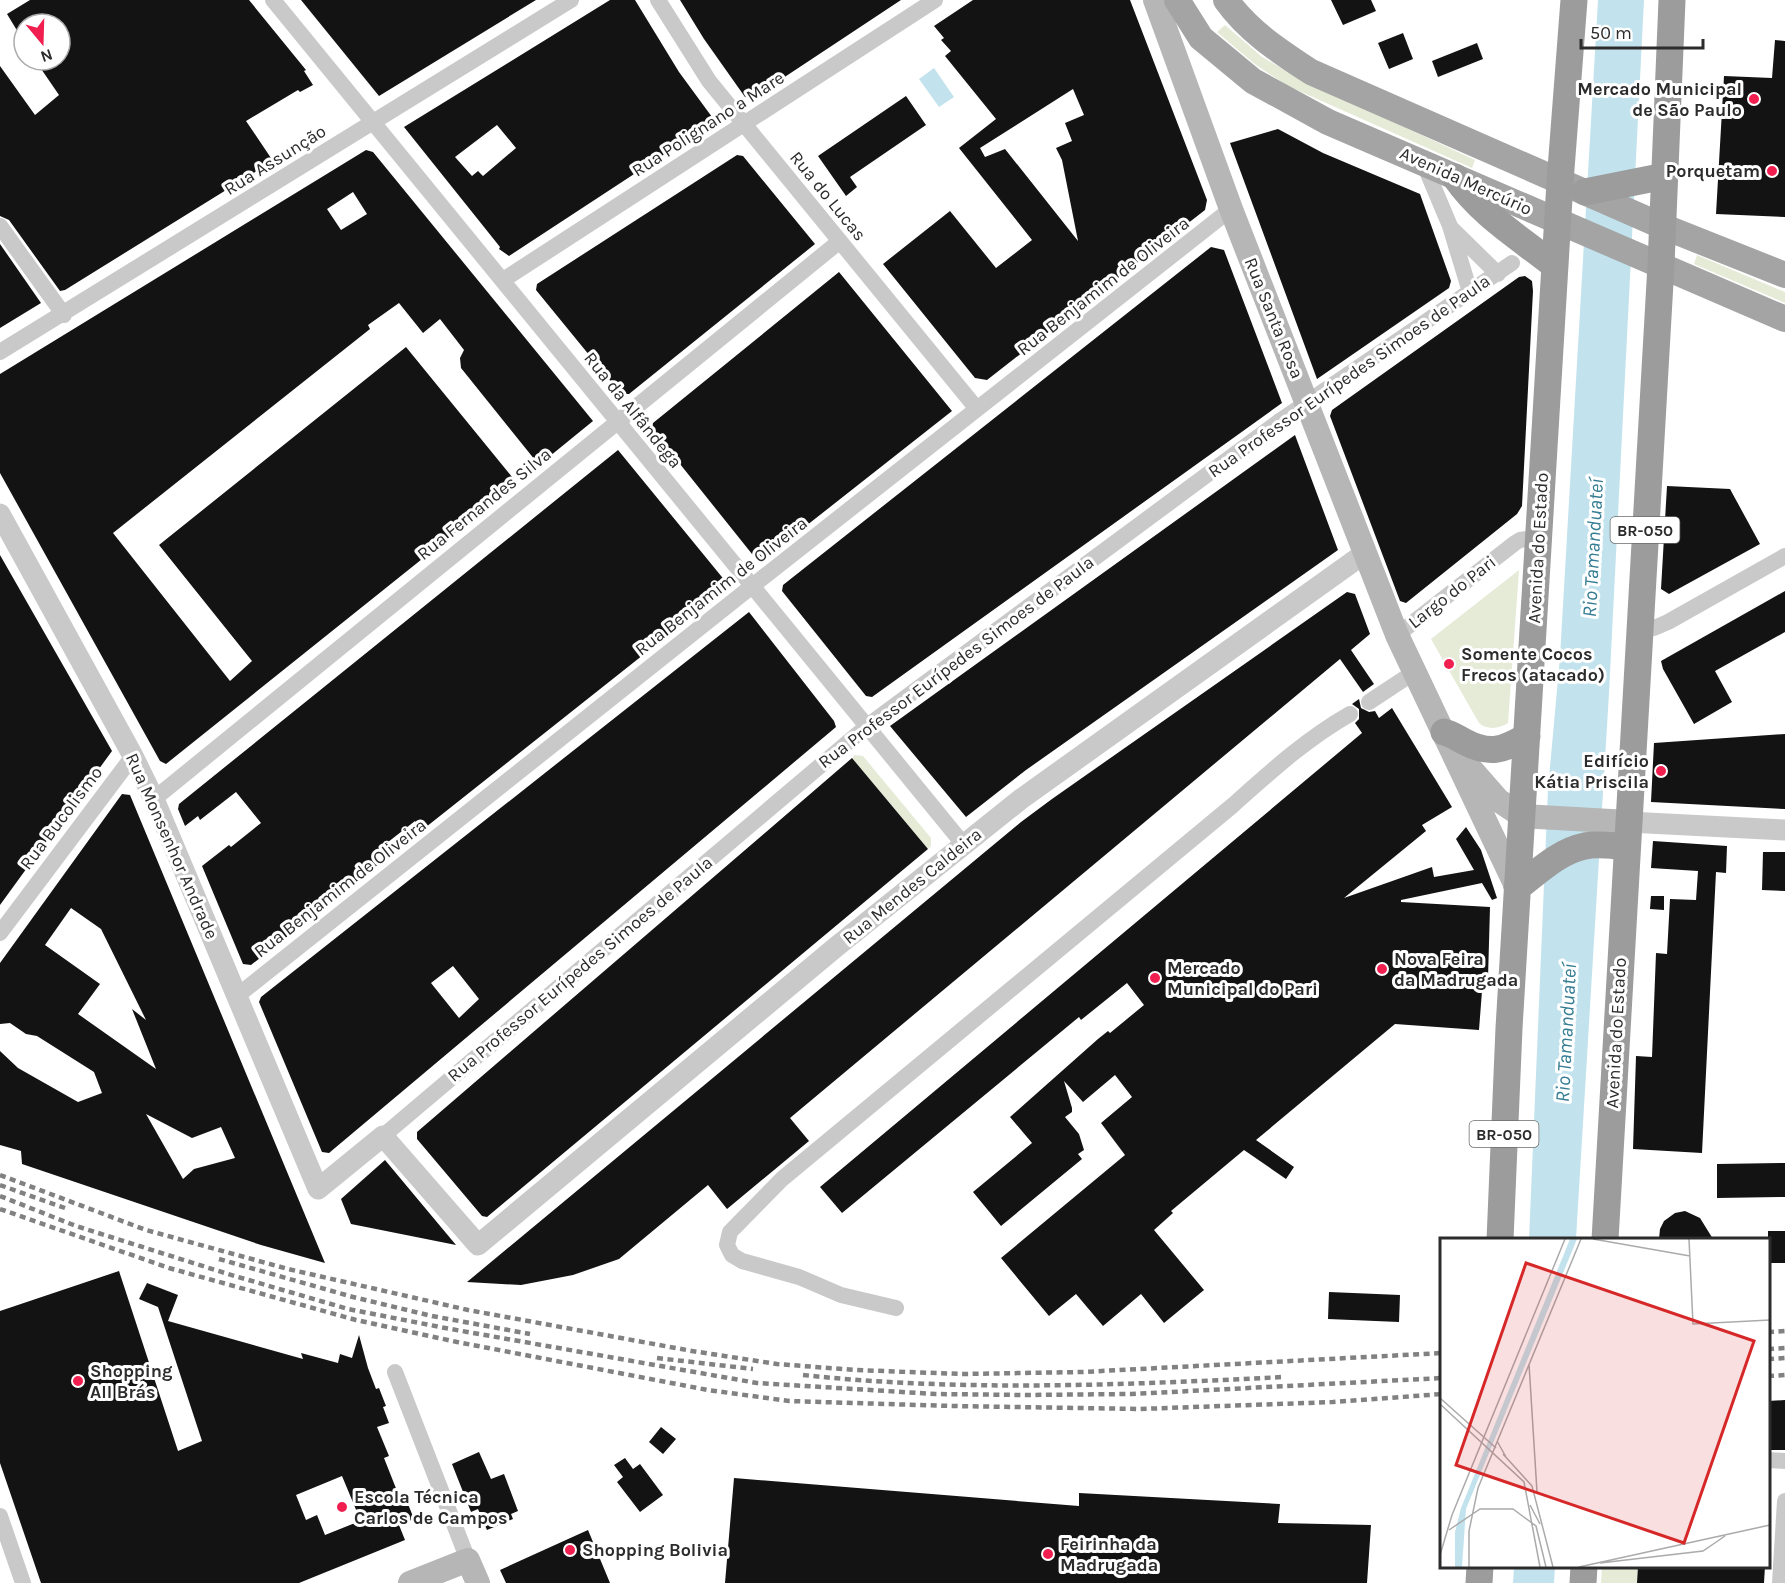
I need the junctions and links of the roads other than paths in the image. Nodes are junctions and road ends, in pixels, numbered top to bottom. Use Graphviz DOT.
graph roads {
  1 [pos="273,0"];
  2 [pos="571,0"];
  3 [pos="658,0"];
  4 [pos="935,0"];
  5 [pos="1156,0"];
  6 [pos="1177,0"];
  7 [pos="1226,0"];
  8 [pos="1574,0"];
  9 [pos="1672,0"];
  10 [pos="374,122"];
  11 [pos="744,124"];
  12 [pos="1423,162"];
  13 [pos="1455,177"];
  14 [pos="1653,179"];
  15 [pos="1573,188"];
  16 [pos="1231,209"];
  17 [pos="1562,223"];
  18 [pos="0,226"];
  19 [pos="1450,226"];
  20 [pos="1662,226"];
  21 [pos="840,241"];
  22 [pos="1512,263"];
  23 [pos="1661,265"];
  24 [pos="1555,266"];
  25 [pos="1497,274"];
  26 [pos="1785,275"];
  27 [pos="503,280"];
  28 [pos="1470,292"];
  29 [pos="64,315"];
  30 [pos="1785,319"];
  31 [pos="0,352"];
  32 [pos="1306,402"];
  33 [pos="977,409"];
  34 [pos="616,422"];
  35 [pos="0,514"];
  36 [pos="1539,537"];
  37 [pos="1365,553"];
  38 [pos="1785,556"];
  39 [pos="751,586"];
  40 [pos="1640,628"];
  41 [pos="1396,635"];
  42 [pos="1413,673"];
  43 [pos="1369,702"];
  44 [pos="1350,714"];
  45 [pos="866,727"];
  46 [pos="1444,732"];
  47 [pos="1527,736"];
  48 [pos="133,756"];
  49 [pos="154,799"];
  50 [pos="1529,817"];
  51 [pos="1785,830"];
  52 [pos="1621,834"];
  53 [pos="964,845"];
  54 [pos="1525,882"];
  55 [pos="0,933"];
  56 [pos="237,996"];
  57 [pos="383,1136"];
  58 [pos="318,1189"];
  59 [pos="1500,1238"];
  60 [pos="1605,1238"];
  61 [pos="896,1308"];
  62 [pos="395,1372"];
  63 [pos="1770,1460"];
  64 [pos="1785,1461"];
  65 [pos="1785,1501"];
  66 [pos="0,1516"];
  67 [pos="1775,1552"];
  68 [pos="468,1560"];
  69 [pos="1480,1568"];
  70 [pos="1584,1568"];
  71 [pos="23,1583"];
  72 [pos="410,1583"];
  73 [pos="478,1583"];
  74 [pos="1479,1583"];
  75 [pos="1583,1583"];
  76 [pos="1780,1583"];
  1 -- 10 [label="street, Rua da Alfândega"];
  2 -- 10 [label="street, Rua Assunção"];
  3 -- 11 [label="street, Rua do Lucas"];
  4 -- 11 [label="street, Rua Polignano a Mare"];
  5 -- 16 [label="main road, Rua Santa Rosa"];
  6 -- 12 [label="main road, Avenida Mercúrio"];
  7 -- 15 [label="main road, Avenida Mercúrio"];
  8 -- 15 [label="highway, Avenida do Estado / BR-050"];
  9 -- 14 [label="highway, Avenida do Estado / BR-050"];
  10 -- 27 [label="street, Rua da Alfândega"];
  10 -- 29 [label="street, Rua Assunção"];
  11 -- 21 [label="street, Rua do Lucas"];
  11 -- 27 [label="street, Rua Polignano a Mare"];
  12 -- 13 [label="main road, Avenida Mercúrio"];
  12 -- 19 [label="street"];
  13 -- 17 [label="main road, Avenida Mercúrio"];
  13 -- 24 [label="highway"];
  14 -- 15 [label="highway"];
  14 -- 20 [label="highway, Avenida do Estado / BR-050"];
  15 -- 17 [label="highway, Avenida do Estado / BR-050"];
  15 -- 20 [label="main road, Avenida Mercúrio"];
  16 -- 32 [label="main road, Rua Santa Rosa"];
  16 -- 33 [label="street, Rua Benjamim de Oliveira"];
  17 -- 23 [label="main road, Avenida Mercúrio"];
  17 -- 24 [label="highway, Avenida do Estado / BR-050"];
  18 -- 29 [label="street"];
  19 -- 25 [label="street"];
  19 -- 28 [label="street"];
  20 -- 23 [label="highway, Avenida do Estado / BR-050"];
  20 -- 26 [label="main road, Avenida Mercúrio"];
  21 -- 33 [label="street, Rua do Lucas"];
  21 -- 34 [label="street, Rua Fernandes Silva"];
  22 -- 25 [label="street, Rua Professor Eurípedes Simoes de Paula"];
  23 -- 30 [label="main road, Avenida Mercúrio"];
  23 -- 40 [label="highway, Avenida do Estado / BR-050"];
  24 -- 36 [label="highway, Avenida do Estado / BR-050"];
  25 -- 28 [label="street, Rua Professor Eurípedes Simoes de Paula"];
  27 -- 34 [label="street, Rua da Alfândega"];
  28 -- 32 [label="street, Rua Professor Eurípedes Simoes de Paula"];
  29 -- 31 [label="street, Rua Assunção"];
  32 -- 37 [label="main road, Rua Santa Rosa"];
  32 -- 45 [label="street, Rua Professor Eurípedes Simoes de Paula"];
  33 -- 39 [label="street, Rua Benjamim de Oliveira"];
  34 -- 39 [label="street, Rua da Alfândega"];
  34 -- 49 [label="street, Rua Fernandes Silva"];
  35 -- 48 [label="street, Rua Monsenhor Andrade"];
  36 -- 41 [label="street, Largo do Pari"];
  36 -- 47 [label="highway, Avenida do Estado / BR-050"];
  37 -- 41 [label="main road, Rua Santa Rosa"];
  37 -- 53 [label="street, Rua Mendes Caldeira"];
  38 -- 40 [label="street"];
  39 -- 45 [label="street, Rua da Alfândega"];
  39 -- 56 [label="street, Rua Benjamim de Oliveira"];
  40 -- 52 [label="highway, Avenida do Estado / BR-050"];
  41 -- 42 [label="main road, Largo do Pari"];
  42 -- 43 [label="street"];
  42 -- 46 [label="main road, Largo do Pari"];
  44 -- 61 [label="street"];
  45 -- 53 [label="street, Rua da Alfândega"];
  45 -- 57 [label="street, Rua Professor Eurípedes Simoes de Paula"];
  46 -- 47 [label="highway"];
  46 -- 50 [label="main road, Largo do Pari"];
  46 -- 54 [label="main road, Largo do Pari"];
  47 -- 50 [label="highway, Avenida do Estado / BR-050"];
  48 -- 49 [label="street, Rua Monsenhor Andrade"];
  48 -- 55 [label="street, Rua Bucolismo"];
  49 -- 56 [label="street, Rua Monsenhor Andrade"];
  50 -- 52 [label="main road"];
  50 -- 54 [label="highway, Avenida do Estado / BR-050"];
  51 -- 52 [label="street"];
  52 -- 54 [label="highway"];
  52 -- 60 [label="highway, Avenida do Estado / BR-050"];
  53 -- 57 [label="street, Rua Mendes Caldeira"];
  54 -- 59 [label="highway, Avenida do Estado / BR-050"];
  56 -- 58 [label="street, Rua Monsenhor Andrade"];
  57 -- 58 [label="street, Rua Professor Eurípedes Simoes de Paula"];
  62 -- 68 [label="street"];
  63 -- 64 [label="street"];
  65 -- 67 [label="street"];
  66 -- 71 [label="street"];
  67 -- 76 [label="street"];
  68 -- 72 [label="main road"];
  68 -- 73 [label="main road"];
  69 -- 74 [label="highway"];
  70 -- 75 [label="highway"];
}
